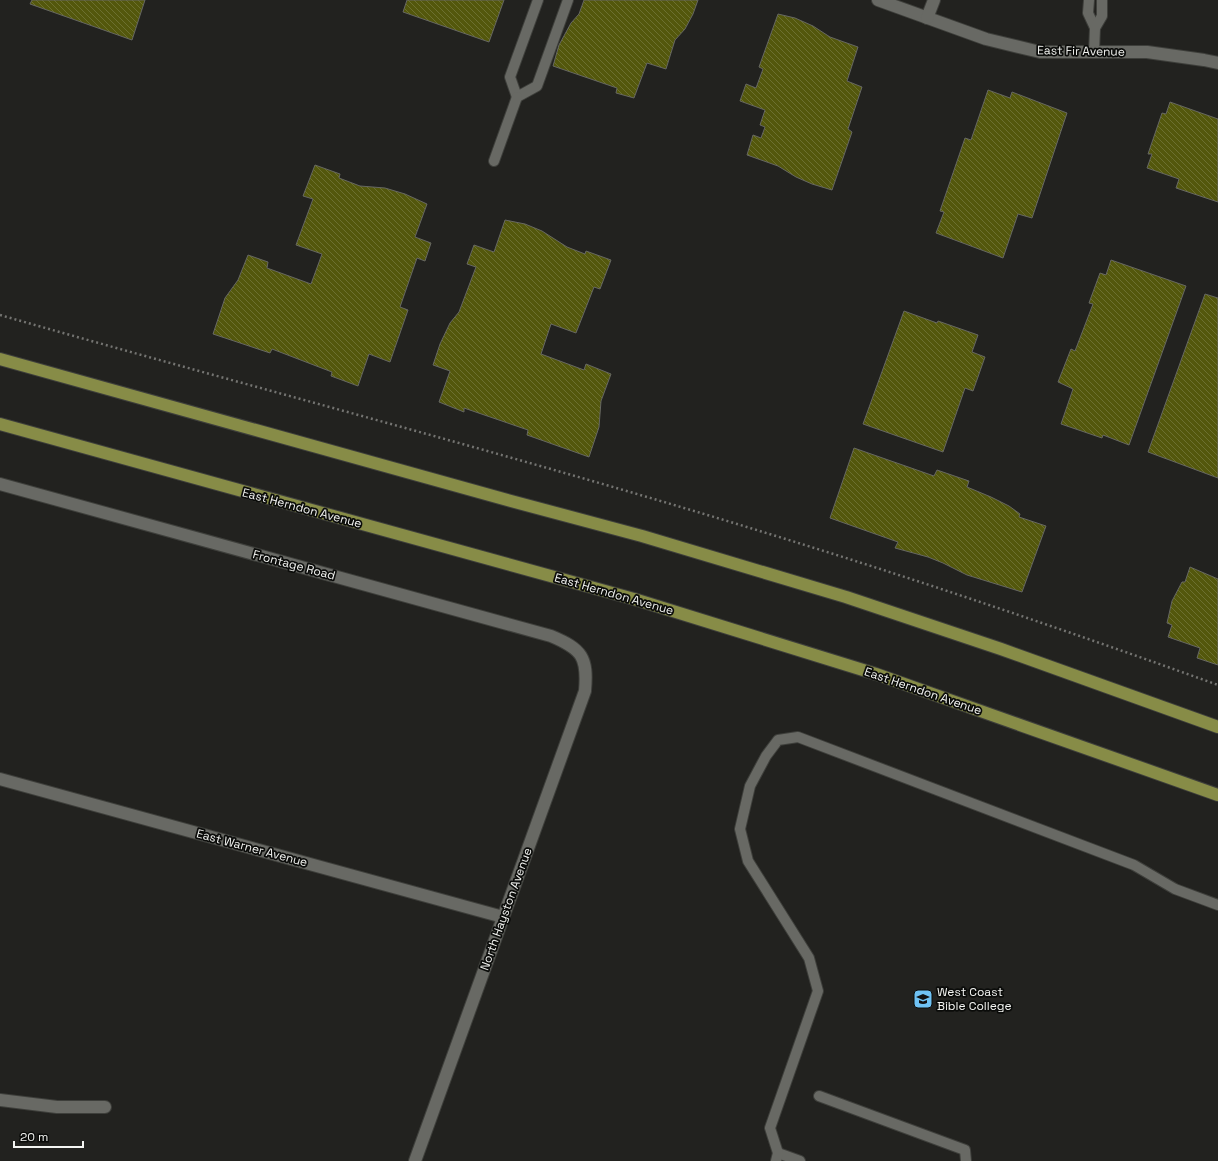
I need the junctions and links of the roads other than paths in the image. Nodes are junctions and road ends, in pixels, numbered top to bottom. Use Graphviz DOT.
graph roads {
  1 [pos="538,0"];
  2 [pos="568,0"];
  3 [pos="878,0"];
  4 [pos="934,0"];
  5 [pos="1089,0"];
  6 [pos="1102,0"];
  7 [pos="928,18"];
  8 [pos="1095,28"];
  9 [pos="1094,52"];
  10 [pos="1218,63"];
  11 [pos="517,97"];
  12 [pos="494,161"];
  13 [pos="0,358"];
  14 [pos="0,424"];
  15 [pos="0,484"];
  16 [pos="582,656"];
  17 [pos="1218,727"];
  18 [pos="0,779"];
  19 [pos="1218,795"];
  20 [pos="1218,905"];
  21 [pos="503,916"];
  22 [pos="819,1096"];
  23 [pos="0,1100"];
  24 [pos="105,1107"];
  25 [pos="777,1157"];
  26 [pos="415,1161"];
  27 [pos="800,1161"];
  28 [pos="966,1161"];
  1 -- 11 [label="lane"];
  2 -- 11 [label="lane"];
  3 -- 7 [label="street, East Fir Avenue"];
  4 -- 7 [label="street"];
  5 -- 8 [label="lane"];
  6 -- 8 [label="lane"];
  7 -- 9 [label="street, East Fir Avenue"];
  8 -- 9 [label="lane"];
  9 -- 10 [label="street, East Fir Avenue"];
  11 -- 12 [label="lane"];
  13 -- 17 [label="main road"];
  14 -- 19 [label="main road, East Herndon Avenue"];
  15 -- 16 [label="street, Frontage Road"];
  16 -- 21 [label="street, North Hayston Avenue"];
  18 -- 21 [label="street, East Warner Avenue"];
  20 -- 25 [label="lane"];
  21 -- 26 [label="street, North Hayston Avenue"];
  22 -- 28 [label="lane"];
  23 -- 24 [label="street"];
  25 -- 27 [label="lane"];
}
